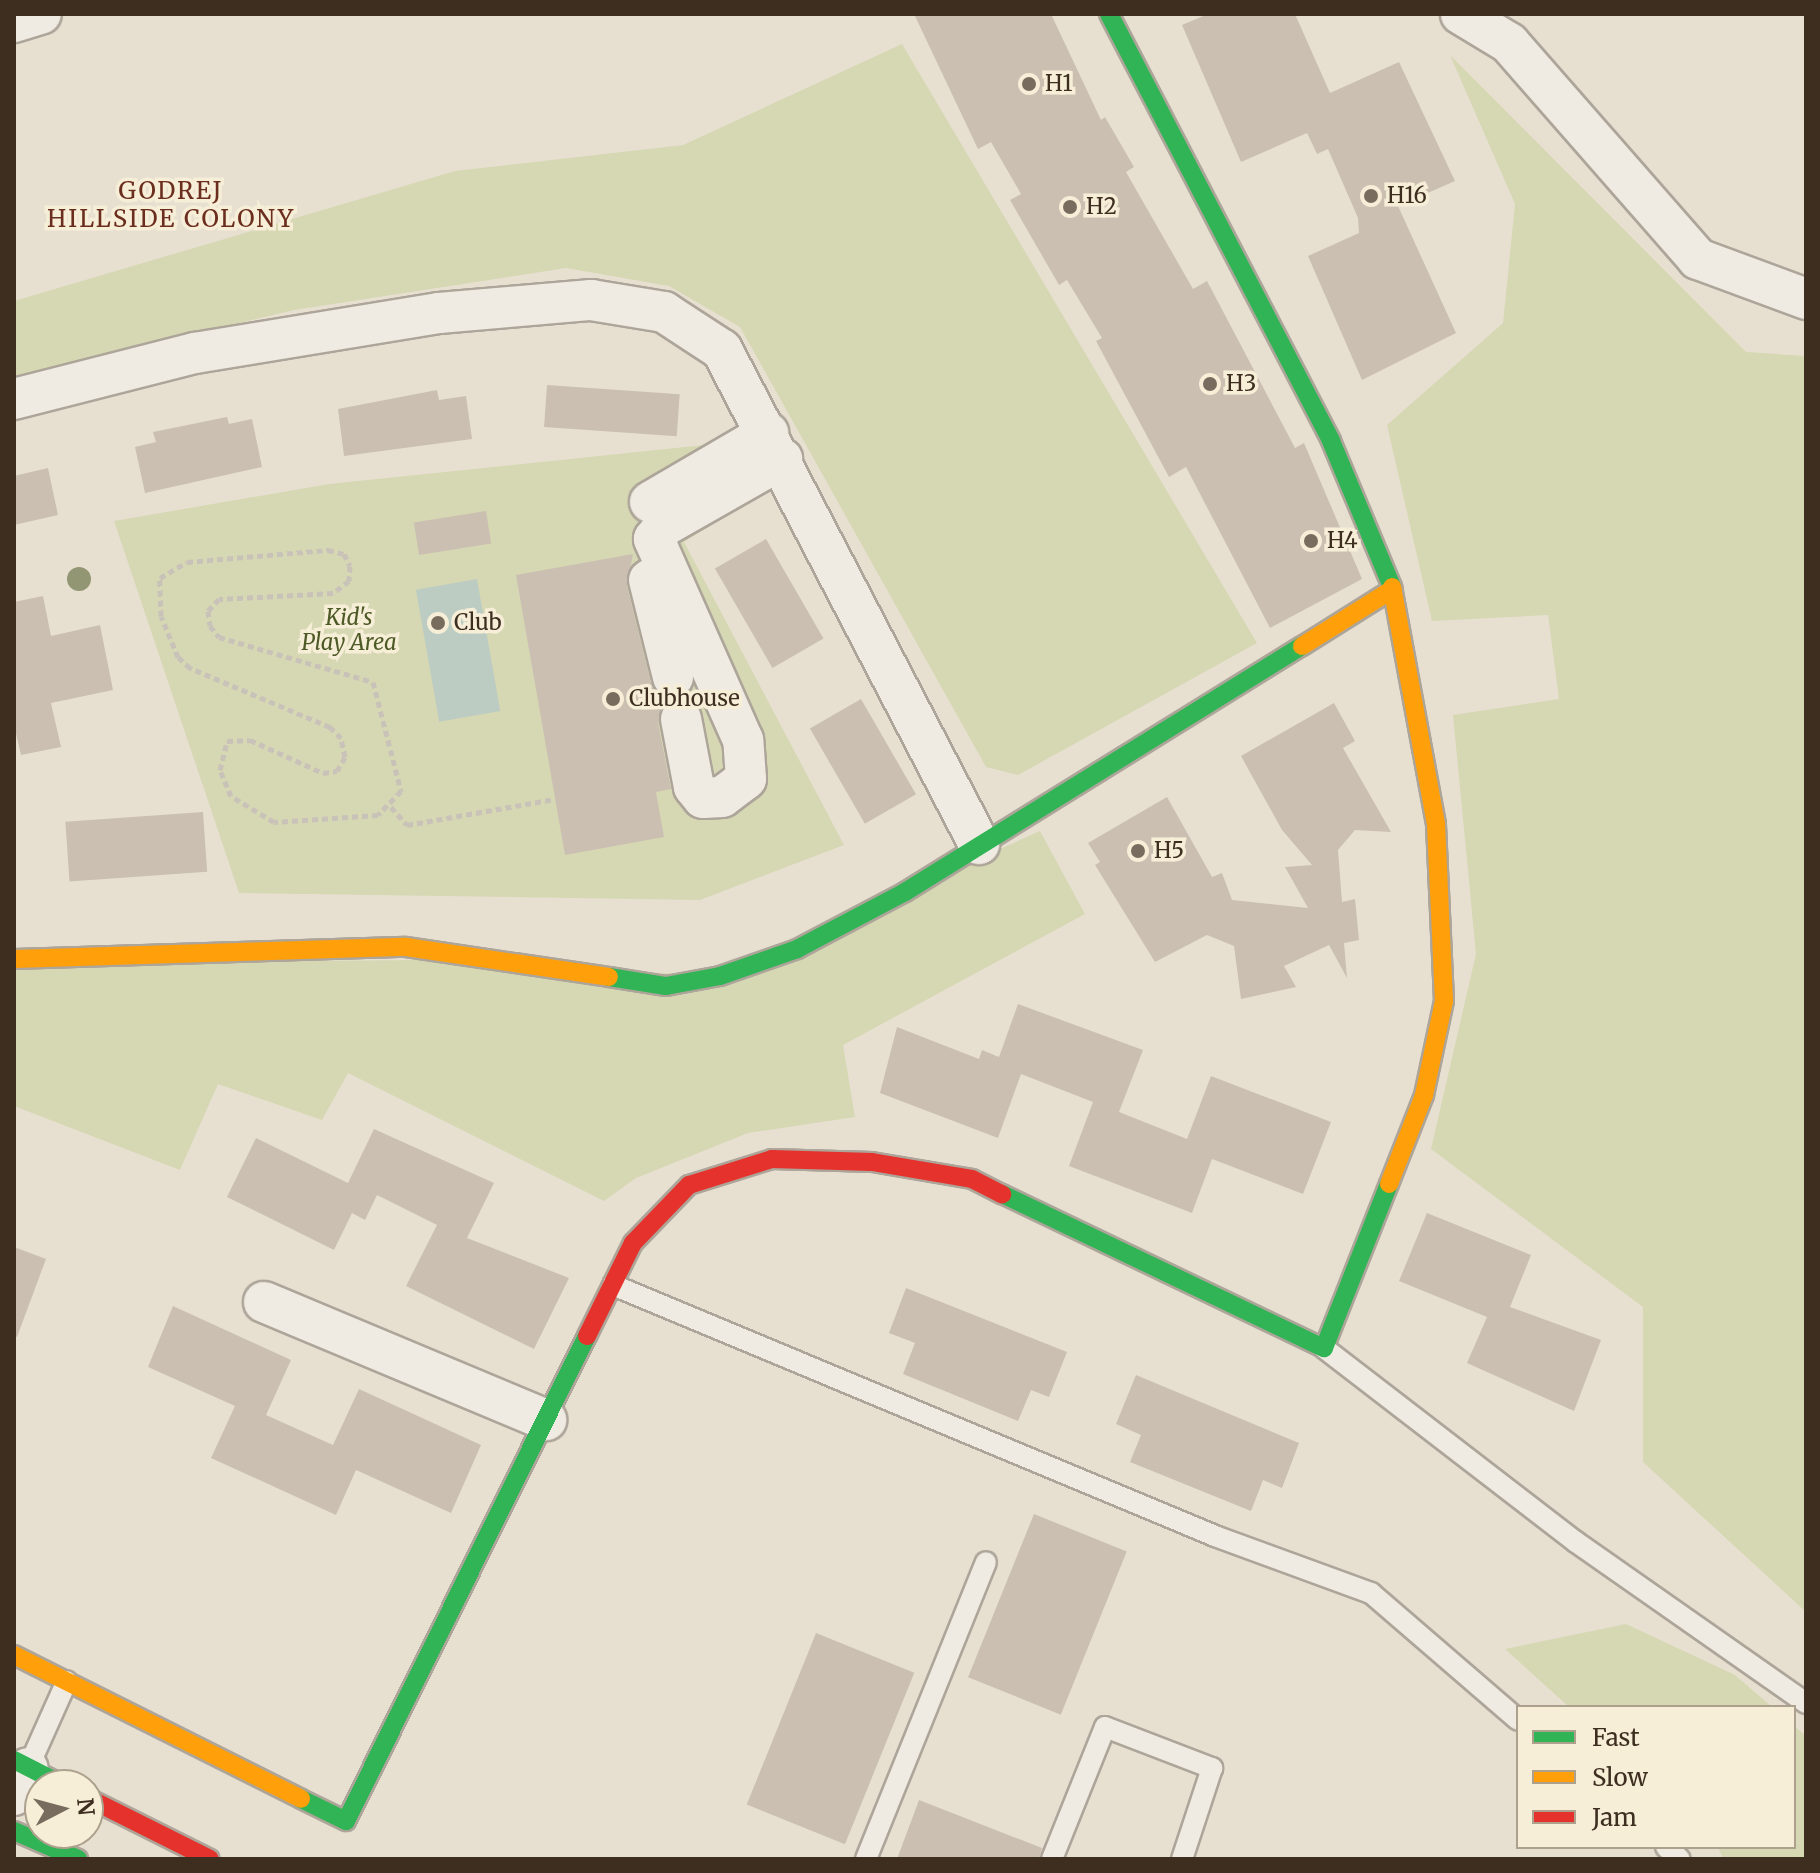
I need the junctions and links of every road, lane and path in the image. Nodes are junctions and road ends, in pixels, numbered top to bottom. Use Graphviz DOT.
graph roads {
  1 [pos="41,14"];
  2 [pos="1109,14"];
  3 [pos="1461,14"];
  4 [pos="14,22"];
  5 [pos="1806,299"];
  6 [pos="14,399"];
  7 [pos="775,446"];
  8 [pos="1393,589"];
  9 [pos="673,677"];
  10 [pos="681,719"];
  11 [pos="555,799"];
  12 [pos="391,807"];
  13 [pos="979,844"];
  14 [pos="14,959"];
  15 [pos="613,1285"];
  16 [pos="264,1302"];
  17 [pos="1324,1348"];
  18 [pos="546,1420"];
  19 [pos="986,1562"];
  20 [pos="14,1655"];
  21 [pos="67,1681"];
  22 [pos="1806,1703"];
  23 [pos="1516,1718"];
  24 [pos="33,1769"];
  25 [pos="104,1806"];
  26 [pos="14,1831"];
  27 [pos="78,1859"];
  28 [pos="210,1859"];
  29 [pos="866,1859"];
  30 [pos="1052,1859"];
  31 [pos="1182,1859"];
  1 -- 4 [label="street"];
  2 -- 8 [label="street"];
  3 -- 5 [label="street"];
  6 -- 7 [label="street"];
  7 -- 9 [label="street"];
  7 -- 10 [label="street"];
  7 -- 13 [label="street"];
  8 -- 13 [label="street"];
  8 -- 17 [label="street"];
  11 -- 12 [label="path"];
  12 -- 12 [label="path"];
  13 -- 14 [label="street"];
  15 -- 17 [label="street"];
  15 -- 18 [label="street"];
  15 -- 23 [label="lane"];
  16 -- 18 [label="street"];
  17 -- 22 [label="lane"];
  18 -- 21 [label="street"];
  19 -- 29 [label="lane"];
  20 -- 21 [label="street"];
  21 -- 24 [label="lane"];
  25 -- 28 [label="street"];
  26 -- 27 [label="street"];
  30 -- 31 [label="lane"];
}
